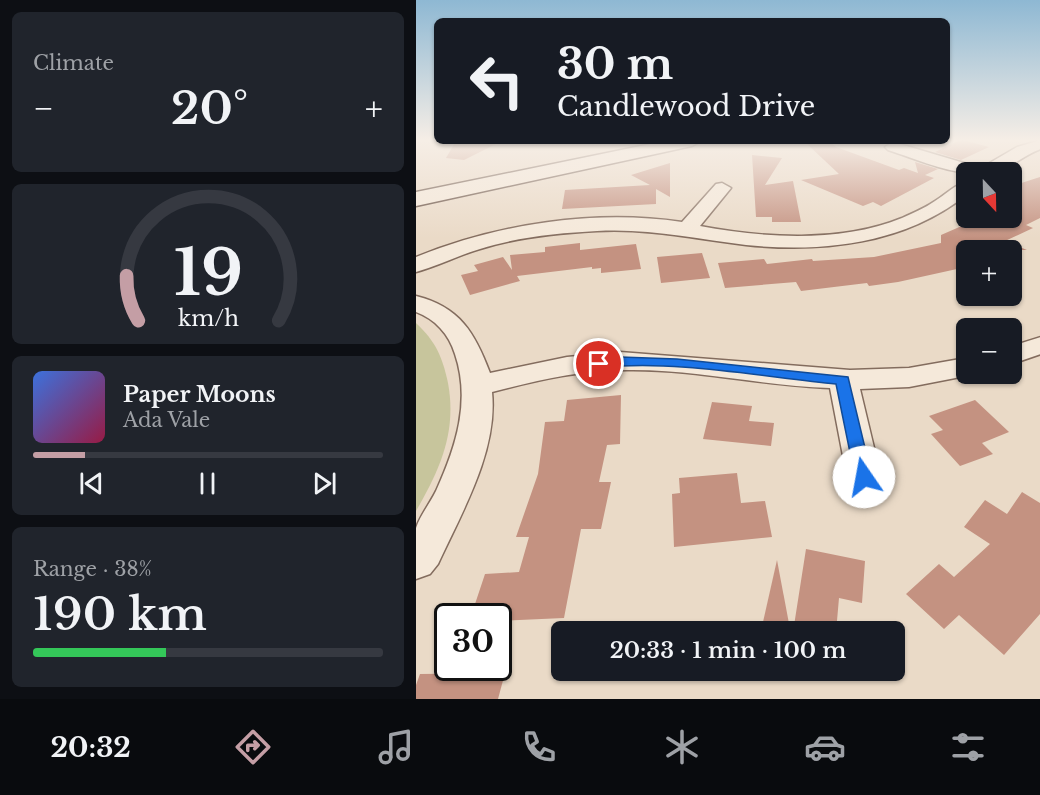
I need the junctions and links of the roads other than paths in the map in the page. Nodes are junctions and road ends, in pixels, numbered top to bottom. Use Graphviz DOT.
graph roads {
  1 [pos="499,173"];
  2 [pos="542,173"];
  3 [pos="722,188"];
  4 [pos="416,190"];
  5 [pos="956,194"];
  6 [pos="416,199"];
  7 [pos="687,229"];
  8 [pos="416,265"];
  9 [pos="416,303"];
  10 [pos="1040,345"];
  11 [pos="1022,351"];
  12 [pos="956,368"];
  13 [pos="843,380"];
  14 [pos="480,385"];
  15 [pos="864,477"];
  16 [pos="416,561"];
  1 -- 4 [label="street"];
  2 -- 6 [label="street"];
  3 -- 7 [label="street"];
  5 -- 7 [label="street"];
  7 -- 8 [label="street"];
  9 -- 14 [label="street"];
  10 -- 11 [label="street"];
  12 -- 13 [label="street"];
  13 -- 14 [label="street"];
  13 -- 15 [label="street"];
  14 -- 16 [label="street"];
}
